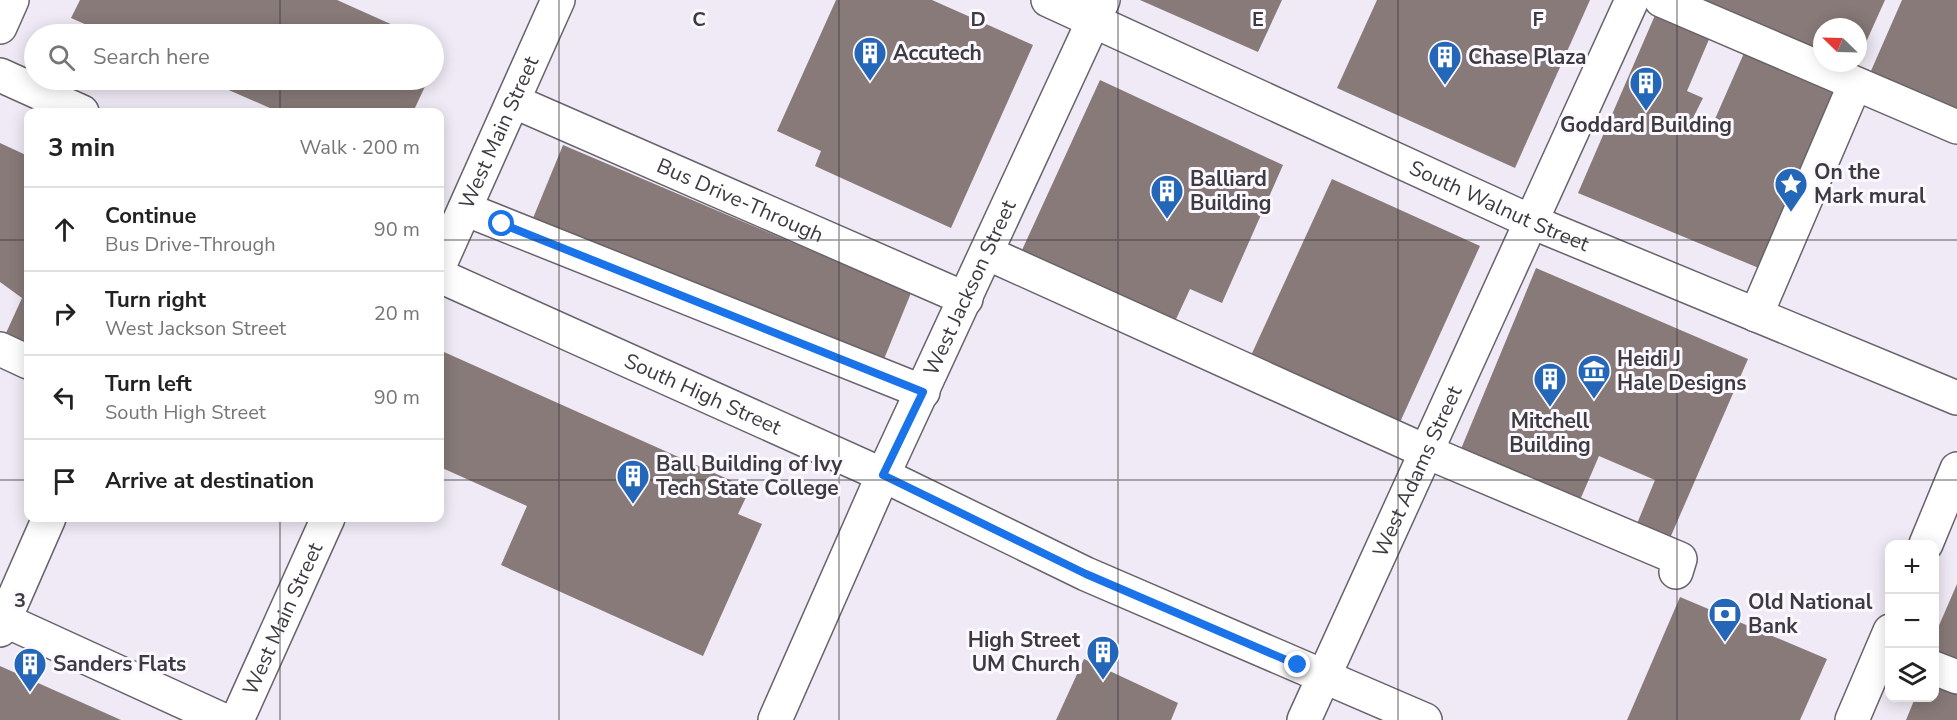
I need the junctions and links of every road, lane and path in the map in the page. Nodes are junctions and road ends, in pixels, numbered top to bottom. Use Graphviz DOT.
graph roads {
  1 [pos="558,0"];
  2 [pos="1048,0"];
  3 [pos="1632,0"];
  4 [pos="1661,0"];
  5 [pos="1098,10"];
  6 [pos="0,75"];
  7 [pos="1855,84"];
  8 [pos="24,86"];
  9 [pos="33,90"];
  10 [pos="513,101"];
  11 [pos="73,108"];
  12 [pos="1957,127"];
  13 [pos="465,209"];
  14 [pos="1532,222"];
  15 [pos="987,253"];
  16 [pos="444,255"];
  17 [pos="444,278"];
  18 [pos="966,299"];
  19 [pos="1756,315"];
  20 [pos="0,349"];
  21 [pos="24,360"];
  22 [pos="923,392"];
  23 [pos="1957,398"];
  24 [pos="1427,452"];
  25 [pos="1957,469"];
  26 [pos="883,475"];
  27 [pos="47,522"];
  28 [pos="326,522"];
  29 [pos="1928,540"];
  30 [pos="1676,572"];
  31 [pos="1,623"];
  32 [pos="1885,646"];
  33 [pos="1939,670"];
  34 [pos="1324,677"];
  35 [pos="1957,677"];
  36 [pos="223,720"];
  37 [pos="237,720"];
  38 [pos="775,720"];
  39 [pos="1304,720"];
  40 [pos="1425,720"];
  41 [pos="1852,720"];
  1 -- 10 [label="main road, West Main Street"];
  2 -- 5 [label="main road, South Walnut Street"];
  3 -- 14 [label="main road, West Adams Street"];
  4 -- 7 [label="main road"];
  5 -- 14 [label="main road, South Walnut Street"];
  5 -- 15 [label="main road, West Jackson Street"];
  6 -- 8 [label="main road"];
  7 -- 12 [label="main road"];
  7 -- 19 [label="main road"];
  9 -- 11 [label="main road"];
  10 -- 13 [label="main road, West Main Street"];
  10 -- 18 [label="main road, Bus Drive-Through"];
  13 -- 16 [label="main road, West Main Street"];
  13 -- 22 [label="main road"];
  14 -- 19 [label="main road, South Walnut Street"];
  14 -- 24 [label="main road, West Adams Street"];
  15 -- 18 [label="main road, West Jackson Street"];
  15 -- 24 [label="main road"];
  17 -- 26 [label="main road, South High Street"];
  18 -- 22 [label="main road, West Jackson Street"];
  19 -- 23 [label="main road, South Walnut Street"];
  20 -- 21 [label="main road"];
  22 -- 26 [label="main road, West Jackson Street"];
  24 -- 30 [label="main road"];
  24 -- 34 [label="main road, West Adams Street"];
  25 -- 29 [label="main road"];
  26 -- 34 [label="main road, South High Street"];
  26 -- 38 [label="main road, West Jackson Street"];
  27 -- 31 [label="main road"];
  28 -- 37 [label="main road, West Main Street"];
  31 -- 36 [label="main road"];
  32 -- 41 [label="main road"];
  33 -- 35 [label="main road"];
  34 -- 39 [label="main road, West Adams Street"];
  34 -- 40 [label="main road, South High Street"];
}
